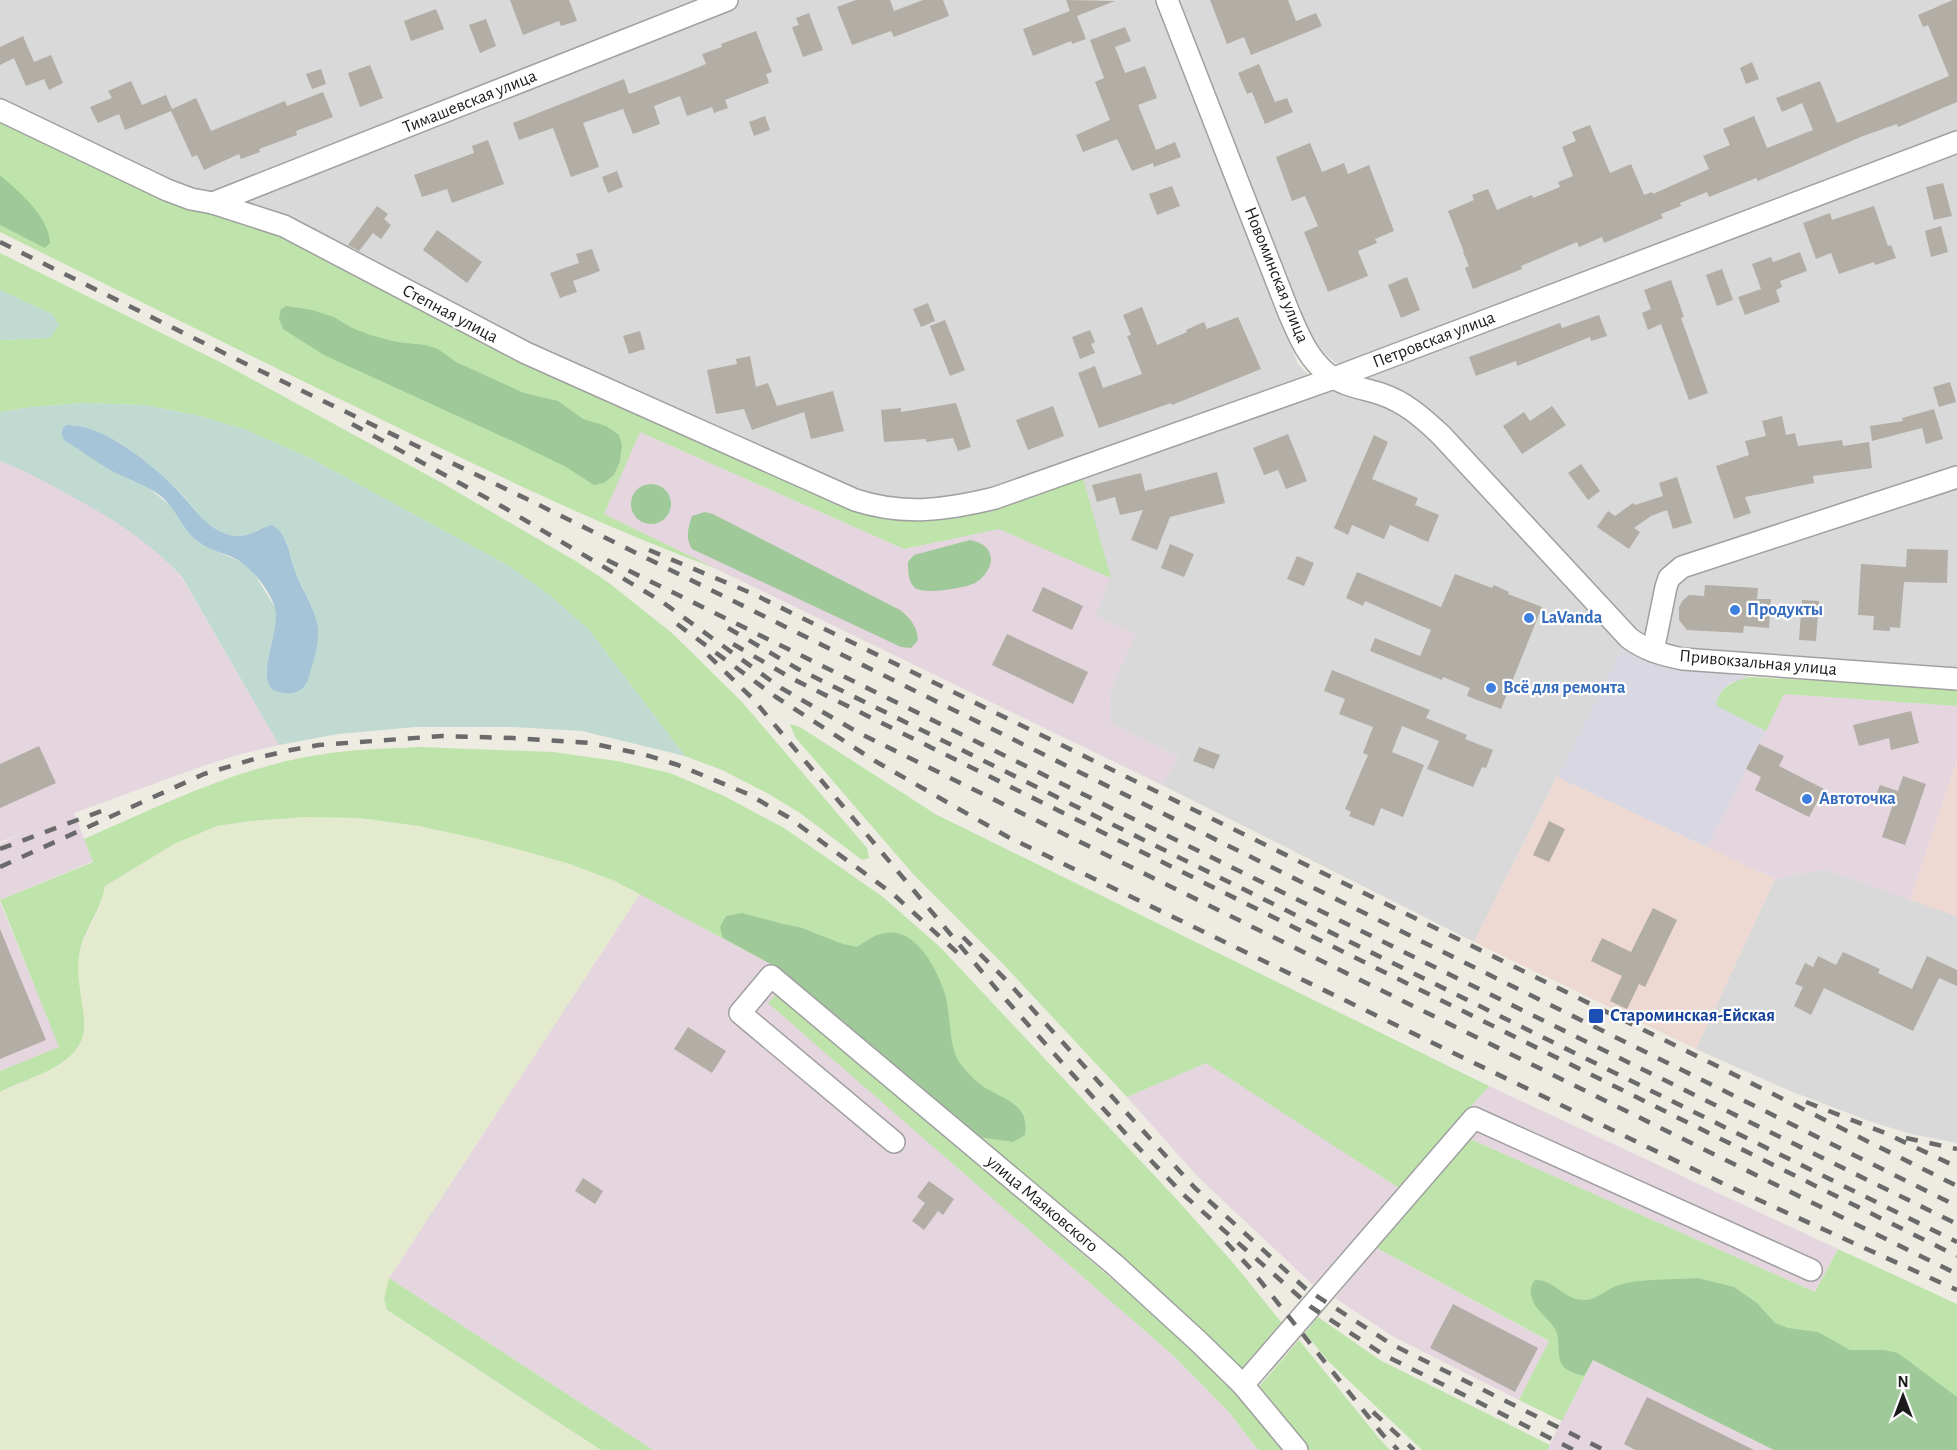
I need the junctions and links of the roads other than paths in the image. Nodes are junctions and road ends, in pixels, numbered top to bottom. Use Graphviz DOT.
graph roads {
  1 [pos="727,0"];
  2 [pos="1167,0"];
  3 [pos="0,110"];
  4 [pos="1957,142"];
  5 [pos="213,203"];
  6 [pos="1334,378"];
  7 [pos="1957,477"];
  8 [pos="904,511"];
  9 [pos="1653,651"];
  10 [pos="1957,679"];
  11 [pos="894,1142"];
  12 [pos="1810,1270"];
  13 [pos="1243,1385"];
  14 [pos="1297,1450"];
  1 -- 5 [label="street, Тимашевская улица"];
  2 -- 6 [label="street, Новоминская улица"];
  3 -- 5 [label="street, Степная улица"];
  4 -- 6 [label="street, Петровская улица"];
  5 -- 8 [label="street, Степная улица"];
  6 -- 8 [label="street, Петровская улица"];
  6 -- 9 [label="street, Новоминская улица"];
  7 -- 9 [label="street, Привокзальная улица"];
  9 -- 10 [label="street, Привокзальная улица"];
  11 -- 13 [label="street, улица Маяковского"];
  12 -- 13 [label="street"];
  13 -- 14 [label="street, улица Маяковского"];
}
